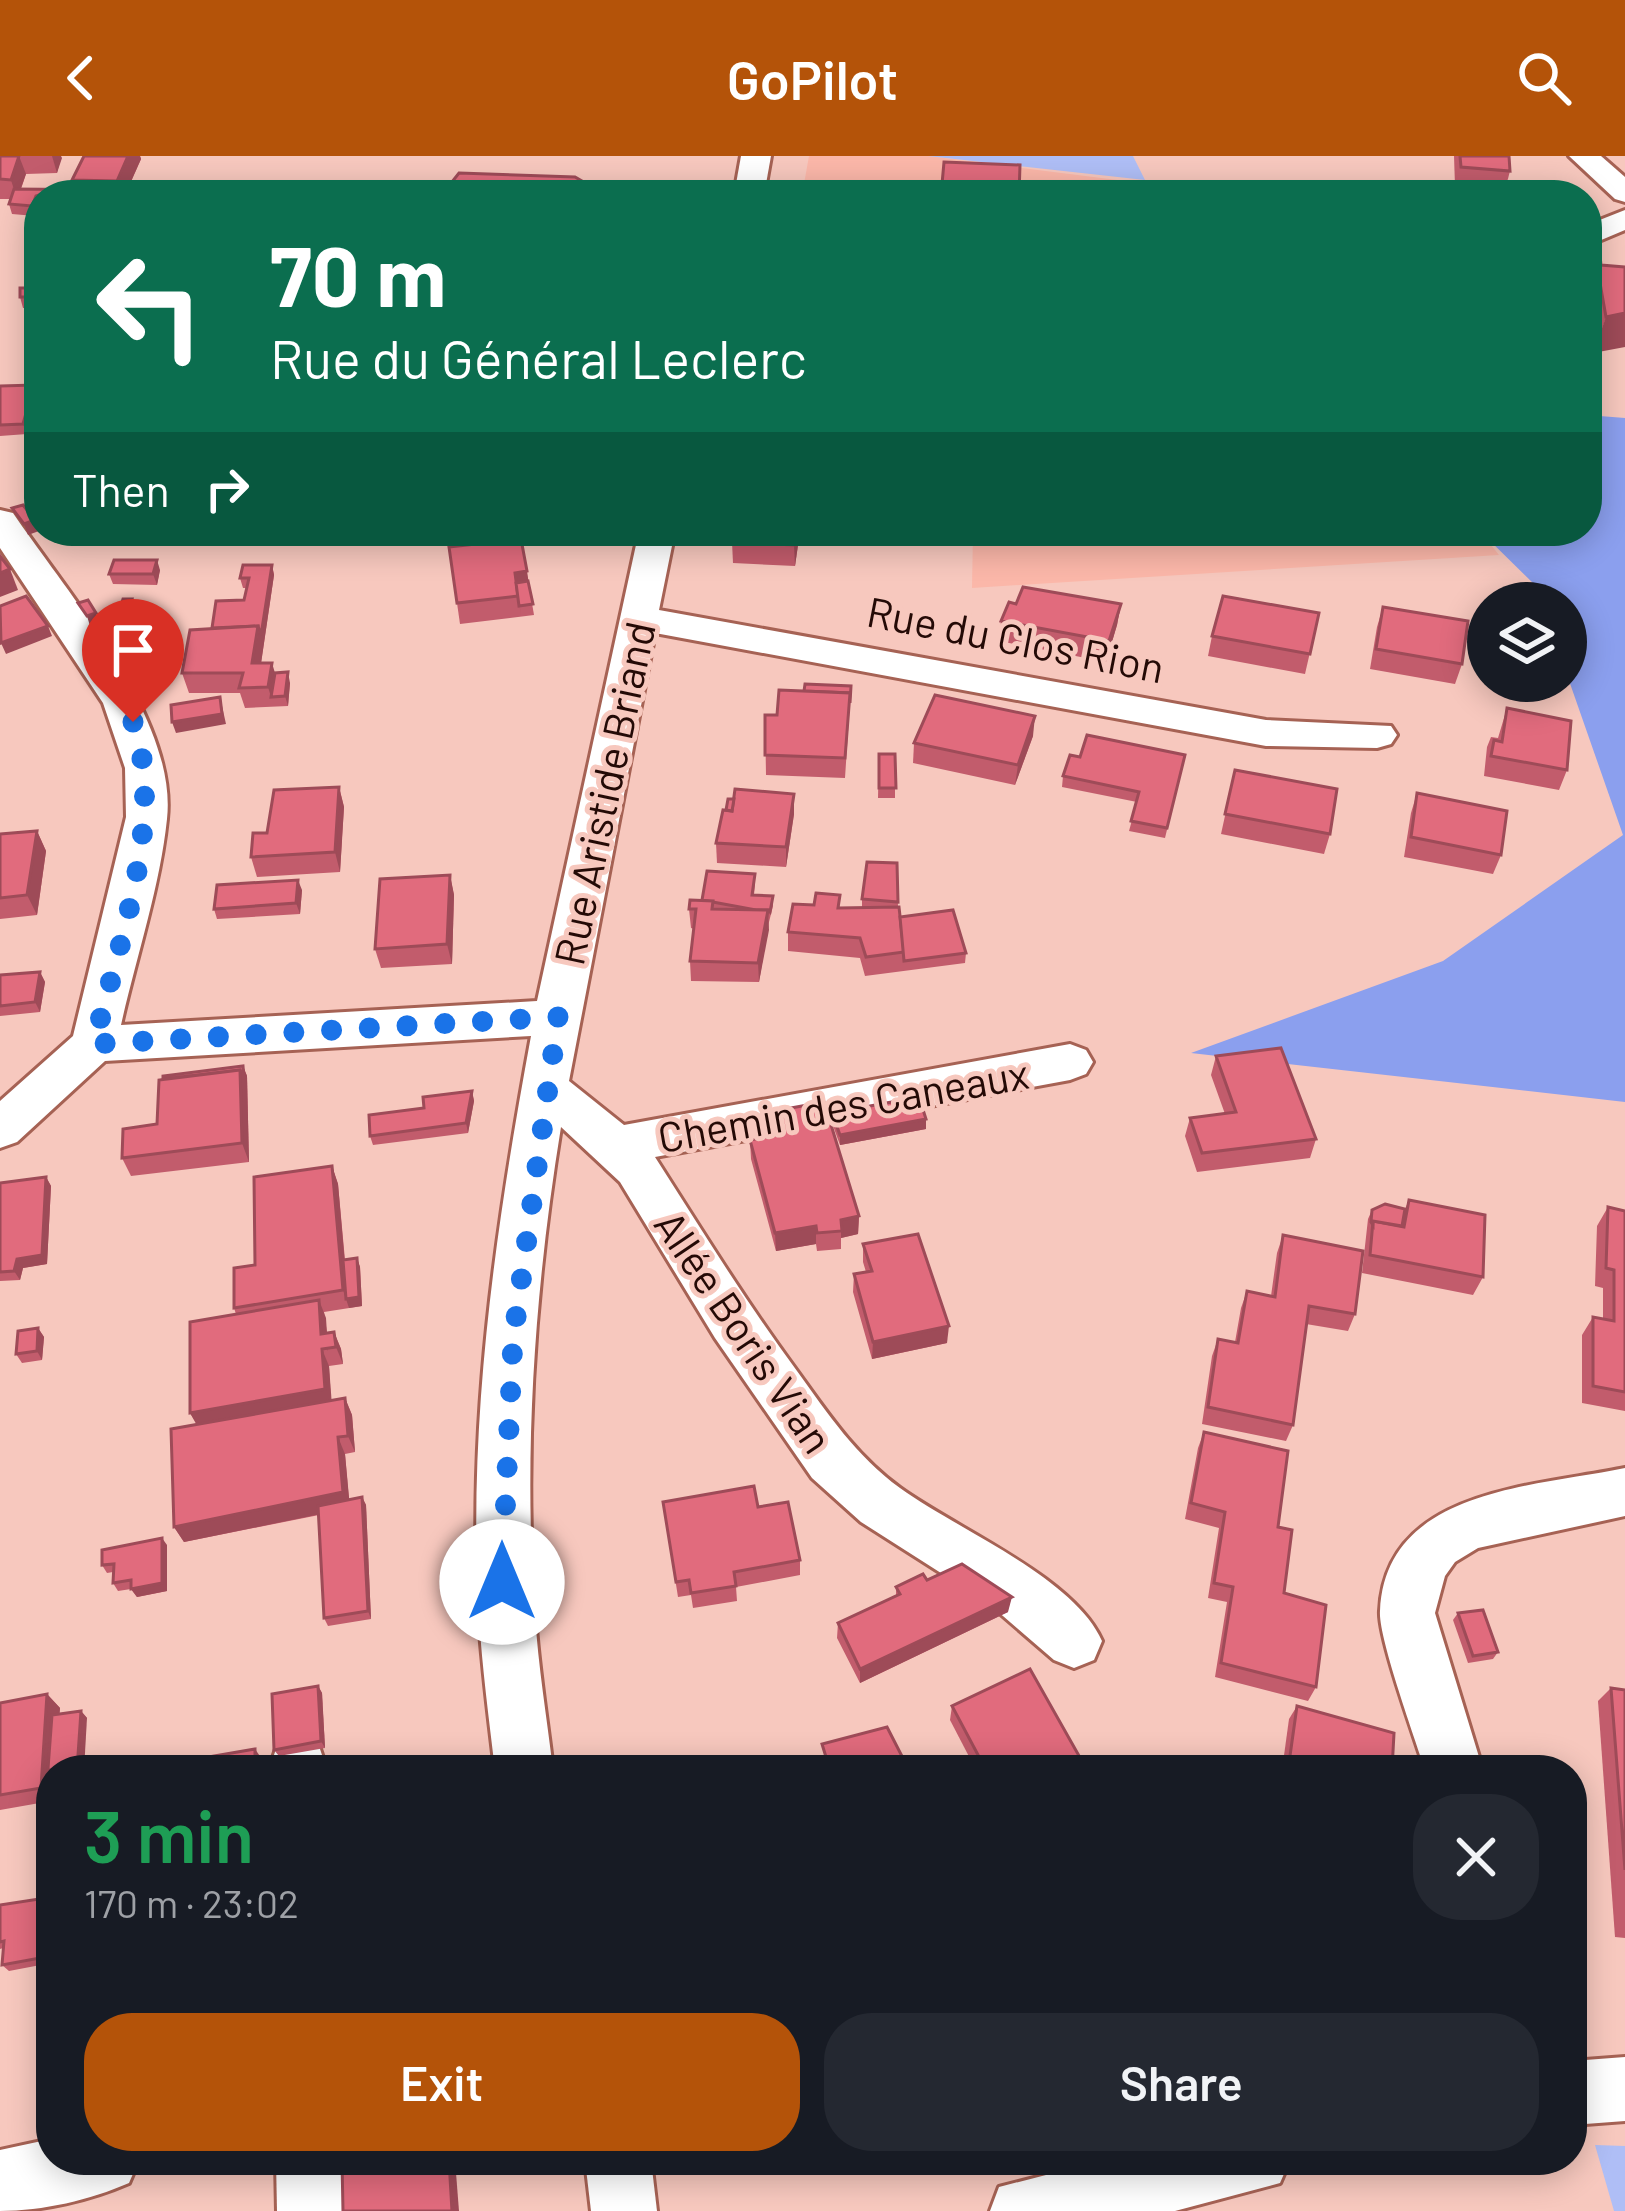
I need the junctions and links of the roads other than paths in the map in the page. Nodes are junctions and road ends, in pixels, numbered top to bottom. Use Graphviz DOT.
graph roads {
  1 [pos="1585,156"];
  2 [pos="1625,193"];
  3 [pos="0,521"];
  4 [pos="653,546"];
  5 [pos="638,618"];
  6 [pos="1377,736"];
  7 [pos="558,1017"];
  8 [pos="94,1044"];
  9 [pos="1070,1062"];
  10 [pos="546,1089"];
  11 [pos="0,1129"];
  12 [pos="616,1145"];
  13 [pos="1625,1492"];
  14 [pos="1074,1641"];
  15 [pos="522,1755"];
  16 [pos="1450,1755"];
  17 [pos="1625,2089"];
  18 [pos="1587,2091"];
  19 [pos="37,2175"];
  20 [pos="309,2175"];
  21 [pos="620,2175"];
  22 [pos="1188,2175"];
  23 [pos="0,2183"];
  24 [pos="310,2211"];
  25 [pos="624,2211"];
  26 [pos="1023,2211"];
  1 -- 2 [label="street"];
  3 -- 8 [label="street"];
  4 -- 5 [label="street, Rue Aristide Briand"];
  5 -- 6 [label="street, Rue du Clos Rion"];
  5 -- 7 [label="street, Rue Aristide Briand"];
  7 -- 8 [label="street"];
  7 -- 10 [label="street, Rue Aristide Briand"];
  8 -- 11 [label="street"];
  9 -- 12 [label="street, Chemin des Caneaux"];
  10 -- 12 [label="street, Allée Boris Vian"];
  10 -- 15 [label="street, Rue Aristide Briand"];
  12 -- 14 [label="street, Allée Boris Vian"];
  13 -- 16 [label="street"];
  17 -- 18 [label="street"];
  19 -- 23 [label="street"];
  20 -- 24 [label="street"];
  21 -- 25 [label="street"];
  22 -- 26 [label="street"];
}
